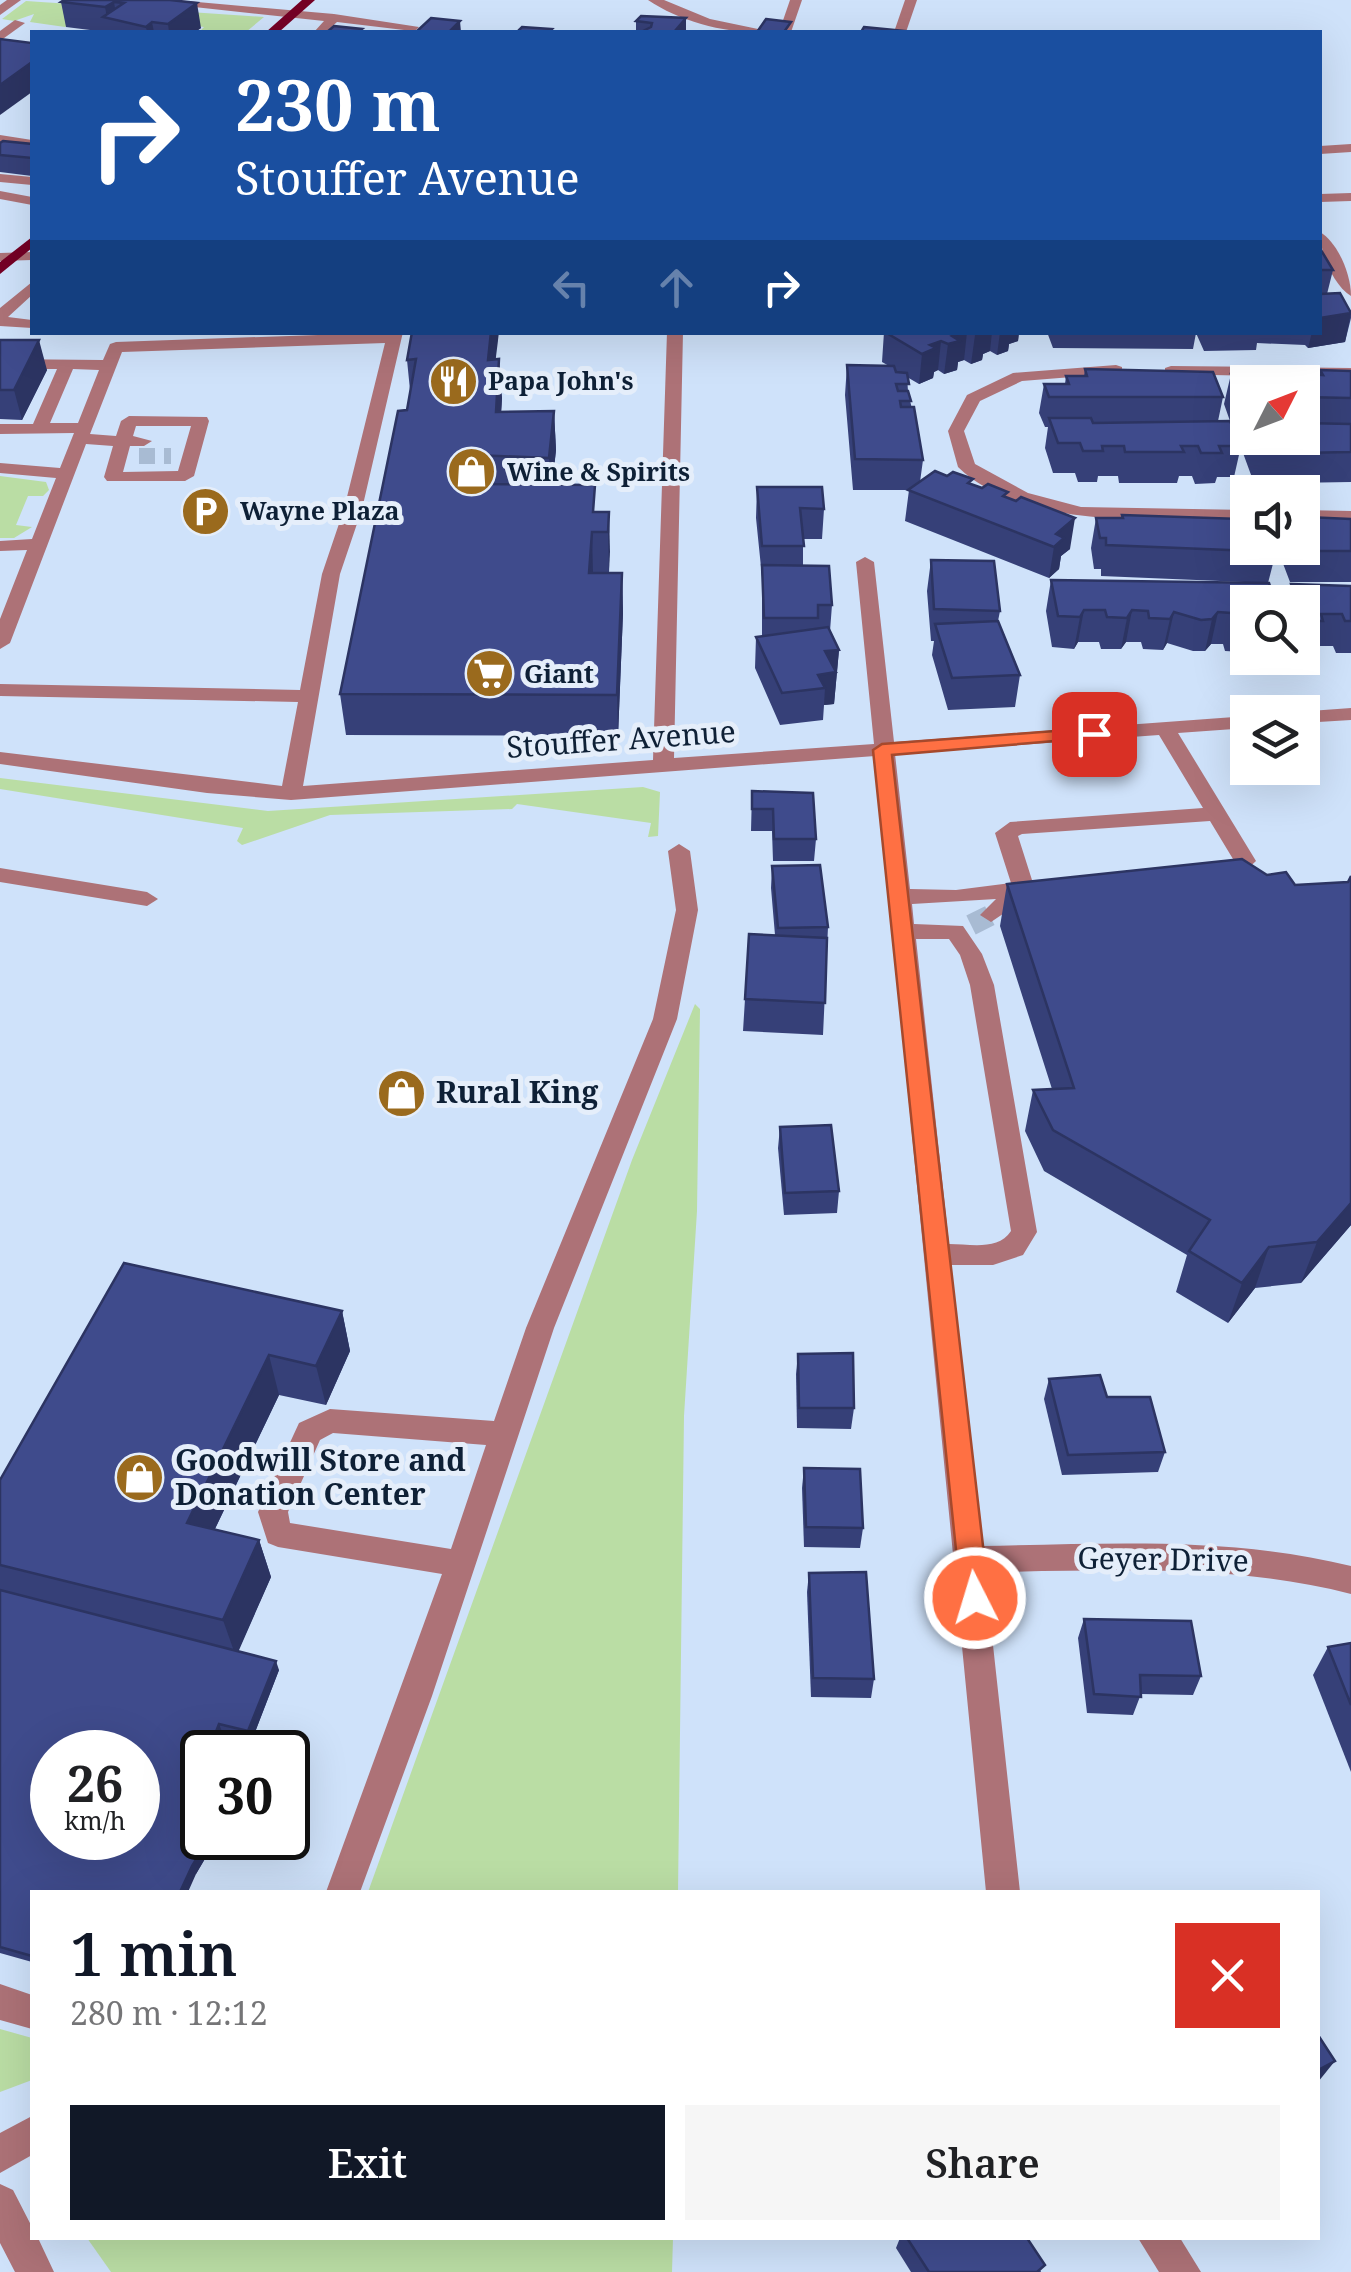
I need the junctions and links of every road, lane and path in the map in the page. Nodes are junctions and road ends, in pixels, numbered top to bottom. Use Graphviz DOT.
graph roads {
  1 [pos="15,0"];
  2 [pos="136,0"];
  3 [pos="309,0"];
  4 [pos="654,0"];
  5 [pos="796,0"];
  6 [pos="912,0"];
  7 [pos="194,3"];
  8 [pos="0,11"];
  9 [pos="292,15"];
  10 [pos="333,20"];
  11 [pos="18,23"];
  12 [pos="274,30"];
  13 [pos="322,30"];
  14 [pos="402,30"];
  15 [pos="730,30"];
  16 [pos="786,30"];
  17 [pos="901,30"];
  18 [pos="0,37"];
  19 [pos="0,139"];
  20 [pos="30,144"];
  21 [pos="1351,148"];
  22 [pos="1322,150"];
  23 [pos="0,178"];
  24 [pos="30,181"];
  25 [pos="0,195"];
  26 [pos="1351,197"];
  27 [pos="1322,198"];
  28 [pos="30,202"];
  29 [pos="30,242"];
  30 [pos="1326,253"];
  31 [pos="1351,253"];
  32 [pos="7,256"];
  33 [pos="0,270"];
  34 [pos="30,289"];
  35 [pos="1351,291"];
  36 [pos="0,318"];
  37 [pos="29,324"];
  38 [pos="395,335"];
  39 [pos="675,335"];
  40 [pos="0,364"];
  41 [pos="68,364"];
  42 [pos="112,365"];
  43 [pos="1136,371"];
  44 [pos="1155,371"];
  45 [pos="1351,373"];
  46 [pos="0,429"];
  47 [pos="40,429"];
  48 [pos="84,434"];
  49 [pos="120,449"];
  50 [pos="141,449"];
  51 [pos="0,468"];
  52 [pos="68,474"];
  53 [pos="1230,515"];
  54 [pos="1320,515"];
  55 [pos="1351,516"];
  56 [pos="41,544"];
  57 [pos="0,546"];
  58 [pos="865,562"];
  59 [pos="4,622"];
  60 [pos="0,643"];
  61 [pos="0,690"];
  62 [pos="307,696"];
  63 [pos="1351,714"];
  64 [pos="1320,717"];
  65 [pos="1230,723"];
  66 [pos="1165,728"];
  67 [pos="882,750"];
  68 [pos="0,758"];
  69 [pos="663,766"];
  70 [pos="291,793"];
  71 [pos="1218,814"];
  72 [pos="678,851"];
  73 [pos="1233,870"];
  74 [pos="1195,873"];
  75 [pos="0,874"];
  76 [pos="1062,885"];
  77 [pos="1262,887"];
  78 [pos="1024,889"];
  79 [pos="899,896"];
  80 [pos="147,900"];
  81 [pos="972,924"];
  82 [pos="902,932"];
  83 [pos="938,1254"];
  84 [pos="504,1434"];
  85 [pos="972,1559"];
  86 [pos="461,1564"];
  87 [pos="1351,1580"];
  88 [pos="343,1890"];
  89 [pos="1004,1890"];
  90 [pos="0,2002"];
  91 [pos="30,2011"];
  92 [pos="30,2135"];
  93 [pos="0,2154"];
  94 [pos="0,2203"];
  95 [pos="1158,2240"];
  96 [pos="35,2272"];
  97 [pos="1182,2272"];
  1 -- 8 [label="street"];
  2 -- 7 [label="street"];
  3 -- 9 [label="main road"];
  4 -- 15 [label="street"];
  5 -- 16 [label="street"];
  6 -- 17 [label="street"];
  7 -- 9 [label="street"];
  9 -- 10 [label="street"];
  9 -- 12 [label="main road"];
  10 -- 13 [label="street"];
  10 -- 14 [label="street"];
  11 -- 18 [label="street"];
  19 -- 20 [label="street"];
  21 -- 22 [label="street"];
  23 -- 24 [label="street"];
  25 -- 28 [label="street"];
  26 -- 27 [label="street"];
  29 -- 32 [label="main road"];
  30 -- 31 [label="street"];
  30 -- 35 [label="street"];
  32 -- 33 [label="main road"];
  34 -- 36 [label="street"];
  36 -- 37 [label="street"];
  38 -- 42 [label="street"];
  38 -- 62 [label="street"];
  39 -- 69 [label="street"];
  40 -- 41 [label="street"];
  41 -- 42 [label="street"];
  41 -- 47 [label="street"];
  42 -- 48 [label="street"];
  43 -- 53 [label="street"];
  44 -- 45 [label="street"];
  46 -- 47 [label="street"];
  47 -- 48 [label="street"];
  48 -- 49 [label="street"];
  48 -- 52 [label="street"];
  49 -- 49 [label="street"];
  49 -- 50 [label="street"];
  51 -- 52 [label="street"];
  52 -- 56 [label="street"];
  54 -- 55 [label="street"];
  56 -- 57 [label="street"];
  56 -- 59 [label="street"];
  58 -- 67 [label="street"];
  59 -- 60 [label="street"];
  61 -- 62 [label="street"];
  62 -- 70 [label="street"];
  63 -- 64 [label="street"];
  65 -- 66 [label="street, Stouffer Avenue"];
  66 -- 67 [label="street, Stouffer Avenue"];
  66 -- 71 [label="street"];
  67 -- 69 [label="street, Stouffer Avenue"];
  67 -- 79 [label="street"];
  68 -- 70 [label="street, Stouffer Avenue"];
  69 -- 70 [label="street, Stouffer Avenue"];
  71 -- 73 [label="street"];
  71 -- 78 [label="street"];
  72 -- 84 [label="street"];
  73 -- 74 [label="street"];
  73 -- 77 [label="street"];
  75 -- 80 [label="street"];
  76 -- 78 [label="street"];
  78 -- 79 [label="street"];
  78 -- 81 [label="street"];
  79 -- 82 [label="street"];
  81 -- 82 [label="street"];
  81 -- 83 [label="street"];
  82 -- 83 [label="street"];
  83 -- 85 [label="street"];
  84 -- 86 [label="street"];
  84 -- 86 [label="street"];
  85 -- 87 [label="street, Geyer Drive"];
  85 -- 89 [label="street"];
  86 -- 88 [label="street"];
  90 -- 91 [label="street"];
  92 -- 93 [label="street"];
  94 -- 96 [label="street"];
  95 -- 97 [label="street"];
}
